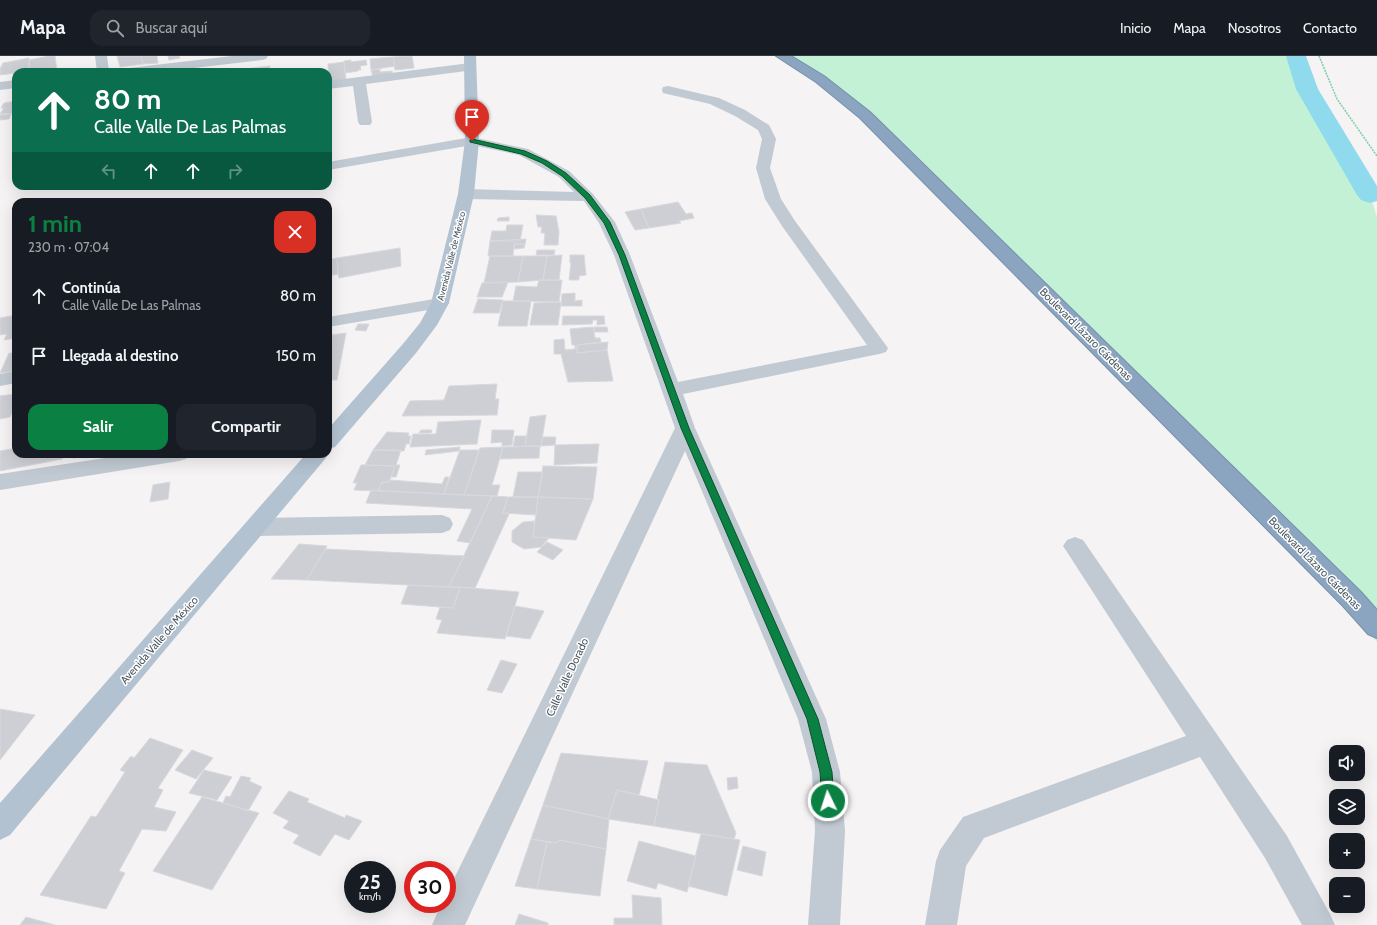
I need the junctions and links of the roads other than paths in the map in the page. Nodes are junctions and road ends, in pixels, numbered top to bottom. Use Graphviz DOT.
graph roads {
  1 [pos="100,56"];
  2 [pos="262,56"];
  3 [pos="782,56"];
  4 [pos="470,62"];
  5 [pos="102,68"];
  6 [pos="162,68"];
  7 [pos="359,81"];
  8 [pos="12,84"];
  9 [pos="332,84"];
  10 [pos="0,86"];
  11 [pos="668,90"];
  12 [pos="365,122"];
  13 [pos="472,141"];
  14 [pos="332,165"];
  15 [pos="466,194"];
  16 [pos="588,197"];
  17 [pos="440,303"];
  18 [pos="332,321"];
  19 [pos="12,378"];
  20 [pos="0,380"];
  21 [pos="671,390"];
  22 [pos="685,428"];
  23 [pos="332,434"];
  24 [pos="154,458"];
  25 [pos="315,458"];
  26 [pos="0,482"];
  27 [pos="442,524"];
  28 [pos="256,527"];
  29 [pos="1075,546"];
  30 [pos="1377,627"];
  31 [pos="1204,742"];
  32 [pos="0,825"];
  33 [pos="448,925"];
  34 [pos="824,925"];
  35 [pos="941,925"];
  36 [pos="1319,925"];
  1 -- 5 [label="street"];
  2 -- 6 [label="street"];
  3 -- 30 [label="highway, Boulevard Lázaro Cárdenas"];
  4 -- 7 [label="street"];
  4 -- 13 [label="main road, Avenida Valle de México"];
  7 -- 9 [label="street"];
  7 -- 12 [label="street"];
  8 -- 10 [label="street"];
  11 -- 21 [label="street"];
  13 -- 14 [label="street"];
  13 -- 15 [label="main road, Avenida Valle de México"];
  13 -- 16 [label="street"];
  15 -- 16 [label="street"];
  15 -- 17 [label="main road, Avenida Valle de México"];
  16 -- 21 [label="street"];
  17 -- 18 [label="street"];
  17 -- 23 [label="main road, Avenida Valle de México"];
  19 -- 20 [label="street"];
  21 -- 22 [label="street"];
  22 -- 33 [label="street, Calle Valle Dorado"];
  22 -- 34 [label="street"];
  24 -- 26 [label="street"];
  25 -- 28 [label="main road, Avenida Valle de México"];
  27 -- 28 [label="street"];
  28 -- 32 [label="main road, Avenida Valle de México"];
  29 -- 31 [label="street"];
  31 -- 35 [label="street"];
  31 -- 36 [label="street"];
}
